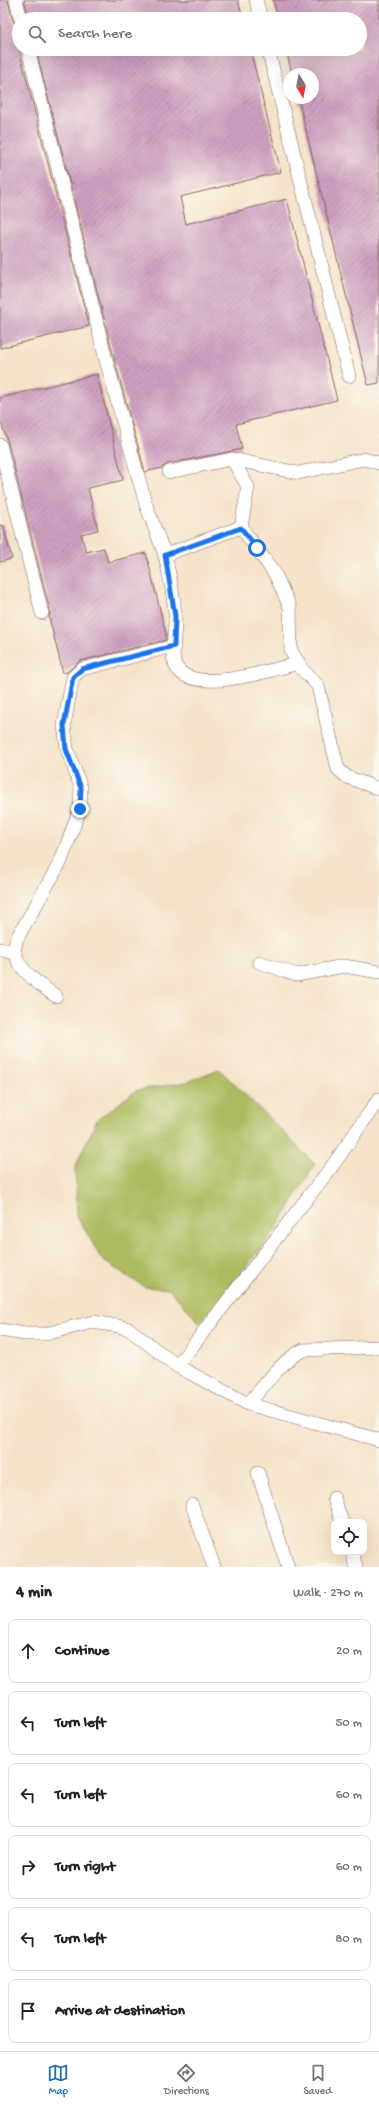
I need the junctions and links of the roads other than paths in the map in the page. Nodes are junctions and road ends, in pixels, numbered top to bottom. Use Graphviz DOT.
graph roads {
  1 [pos="16,0"];
  2 [pos="256,0"];
  3 [pos="19,12"];
  4 [pos="259,12"];
  5 [pos="30,56"];
  6 [pos="270,56"];
  7 [pos="349,376"];
  8 [pos="0,445"];
  9 [pos="232,459"];
  10 [pos="379,463"];
  11 [pos="169,472"];
  12 [pos="241,528"];
  13 [pos="165,555"];
  14 [pos="42,613"];
  15 [pos="174,646"];
  16 [pos="299,663"];
  17 [pos="379,789"];
  18 [pos="0,949"];
  19 [pos="15,952"];
  20 [pos="260,962"];
  21 [pos="379,972"];
  22 [pos="56,996"];
  23 [pos="379,1099"];
  24 [pos="0,1330"];
  25 [pos="379,1347"];
  26 [pos="177,1366"];
  27 [pos="248,1404"];
  28 [pos="379,1440"];
  29 [pos="258,1473"];
  30 [pos="334,1498"];
  31 [pos="192,1505"];
  32 [pos="341,1519"];
  33 [pos="353,1555"];
  34 [pos="214,1567"];
  35 [pos="288,1567"];
  36 [pos="356,1567"];
  1 -- 3 [label="street"];
  2 -- 4 [label="street"];
  5 -- 13 [label="street"];
  6 -- 7 [label="street"];
  8 -- 14 [label="street"];
  9 -- 10 [label="street"];
  9 -- 11 [label="street"];
  9 -- 12 [label="street"];
  12 -- 13 [label="street"];
  12 -- 16 [label="street"];
  13 -- 15 [label="street"];
  15 -- 16 [label="street"];
  15 -- 19 [label="street"];
  16 -- 17 [label="street"];
  18 -- 19 [label="street"];
  19 -- 22 [label="street"];
  20 -- 21 [label="street"];
  23 -- 26 [label="street"];
  24 -- 26 [label="street"];
  25 -- 27 [label="street"];
  26 -- 27 [label="street"];
  27 -- 28 [label="street"];
  29 -- 35 [label="street"];
  30 -- 32 [label="street"];
  31 -- 34 [label="street"];
  33 -- 36 [label="street"];
}
